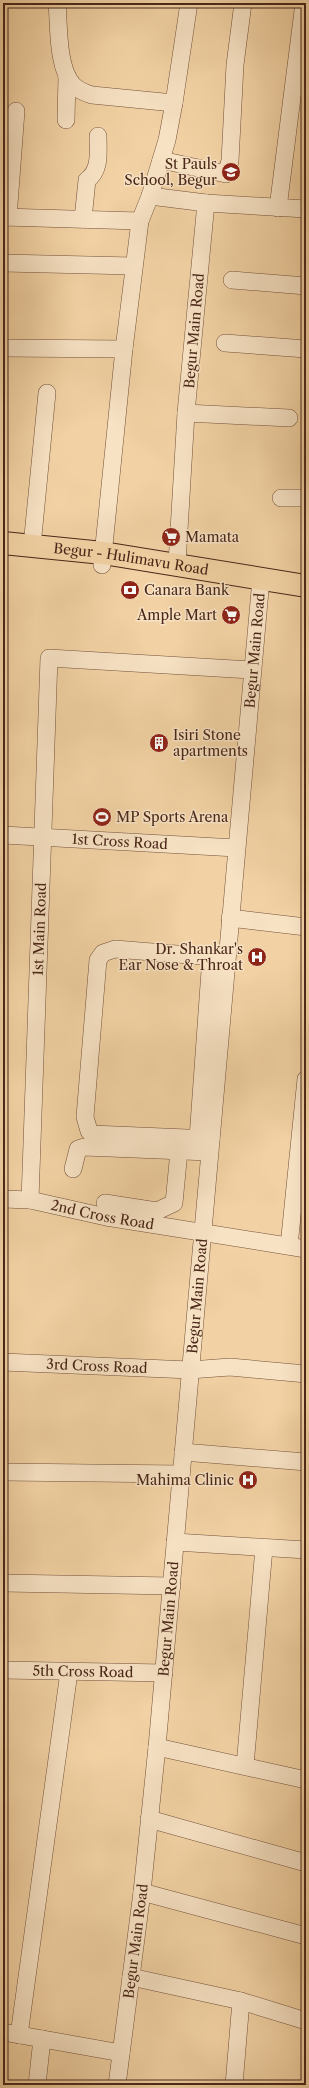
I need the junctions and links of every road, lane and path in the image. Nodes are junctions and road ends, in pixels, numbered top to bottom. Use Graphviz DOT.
graph roads {
  1 [pos="57,3"];
  2 [pos="188,3"];
  3 [pos="243,3"];
  4 [pos="304,3"];
  5 [pos="67,76"];
  6 [pos="174,103"];
  7 [pos="16,111"];
  8 [pos="66,120"];
  9 [pos="98,136"];
  10 [pos="161,160"];
  11 [pos="150,196"];
  12 [pos="206,203"];
  13 [pos="278,208"];
  14 [pos="306,210"];
  15 [pos="5,217"];
  16 [pos="83,219"];
  17 [pos="140,221"];
  18 [pos="3,264"];
  19 [pos="133,266"];
  20 [pos="232,280"];
  21 [pos="306,286"];
  22 [pos="225,344"];
  23 [pos="3,348"];
  24 [pos="124,349"];
  25 [pos="306,349"];
  26 [pos="47,393"];
  27 [pos="186,413"];
  28 [pos="289,418"];
  29 [pos="282,498"];
  30 [pos="306,498"];
  31 [pos="3,543"];
  32 [pos="32,546"];
  33 [pos="3,556"];
  34 [pos="102,559"];
  35 [pos="175,571"];
  36 [pos="259,586"];
  37 [pos="306,586"];
  38 [pos="306,599"];
  39 [pos="251,670"];
  40 [pos="3,835"];
  41 [pos="43,837"];
  42 [pos="236,848"];
  43 [pos="230,918"];
  44 [pos="306,927"];
  45 [pos="219,958"];
  46 [pos="306,1079"];
  47 [pos="206,1143"];
  48 [pos="180,1151"];
  49 [pos="73,1169"];
  50 [pos="3,1199"];
  51 [pos="30,1200"];
  52 [pos="105,1203"];
  53 [pos="202,1231"];
  54 [pos="289,1246"];
  55 [pos="306,1249"];
  56 [pos="3,1362"];
  57 [pos="190,1370"];
  58 [pos="306,1374"];
  59 [pos="183,1452"];
  60 [pos="306,1462"];
  61 [pos="3,1472"];
  62 [pos="181,1474"];
  63 [pos="175,1542"];
  64 [pos="264,1548"];
  65 [pos="306,1550"];
  66 [pos="3,1584"];
  67 [pos="172,1586"];
  68 [pos="3,1670"];
  69 [pos="69,1672"];
  70 [pos="164,1673"];
  71 [pos="157,1747"];
  72 [pos="245,1766"];
  73 [pos="306,1780"];
  74 [pos="149,1819"];
  75 [pos="306,1864"];
  76 [pos="142,1892"];
  77 [pos="306,1936"];
  78 [pos="131,1977"];
  79 [pos="241,2001"];
  80 [pos="306,2021"];
  81 [pos="11,2033"];
  82 [pos="42,2039"];
  83 [pos="121,2053"];
  84 [pos="37,2085"];
  85 [pos="117,2085"];
  86 [pos="234,2085"];
  1 -- 5 [label="street"];
  2 -- 6 [label="street"];
  3 -- 10 [label="street"];
  4 -- 13 [label="street"];
  5 -- 6 [label="street"];
  5 -- 8 [label="street"];
  6 -- 10 [label="street"];
  7 -- 15 [label="street"];
  9 -- 16 [label="street"];
  10 -- 11 [label="street"];
  11 -- 12 [label="street"];
  11 -- 17 [label="street"];
  12 -- 13 [label="street"];
  12 -- 27 [label="street, Begur Main Road"];
  13 -- 14 [label="street"];
  15 -- 16 [label="street"];
  16 -- 17 [label="street"];
  17 -- 19 [label="street"];
  18 -- 19 [label="street"];
  19 -- 24 [label="street"];
  20 -- 21 [label="street"];
  22 -- 25 [label="street"];
  23 -- 24 [label="street"];
  24 -- 34 [label="street"];
  26 -- 32 [label="street"];
  27 -- 28 [label="street"];
  27 -- 35 [label="street, Begur Main Road"];
  29 -- 30 [label="street"];
  31 -- 32 [label="main road, Begur - Hulimavu Road"];
  32 -- 34 [label="main road, Begur - Hulimavu Road"];
  33 -- 34 [label="main road, Begur - Hulimavu Road"];
  34 -- 35 [label="main road, Begur - Hulimavu Road"];
  35 -- 36 [label="main road, Begur Main Road"];
  36 -- 37 [label="main road"];
  36 -- 38 [label="main road"];
  36 -- 39 [label="street, Begur Main Road"];
  39 -- 41 [label="street, 1st Main Road"];
  39 -- 42 [label="street, Begur Main Road"];
  40 -- 41 [label="street, 1st Cross Road"];
  41 -- 42 [label="street, 1st Cross Road"];
  41 -- 51 [label="street, 1st Main Road"];
  42 -- 43 [label="street, Begur Main Road"];
  43 -- 44 [label="street"];
  43 -- 45 [label="street, Begur Main Road"];
  45 -- 47 [label="street, Begur Main Road"];
  45 -- 47 [label="street"];
  46 -- 54 [label="street"];
  47 -- 48 [label="street"];
  47 -- 53 [label="street, Begur Main Road"];
  48 -- 49 [label="street"];
  48 -- 52 [label="street"];
  50 -- 51 [label="street, 2nd Cross Road"];
  51 -- 53 [label="street, 2nd Cross Road"];
  53 -- 54 [label="street, 2nd Cross Road"];
  53 -- 57 [label="street, Begur Main Road"];
  54 -- 55 [label="street, 2nd Cross Road"];
  56 -- 57 [label="street, 3rd Cross Road"];
  57 -- 58 [label="street, 3rd Cross Road"];
  57 -- 59 [label="street, Begur Main Road"];
  59 -- 60 [label="street"];
  59 -- 62 [label="street, Begur Main Road"];
  61 -- 62 [label="street"];
  62 -- 63 [label="street, Begur Main Road"];
  63 -- 64 [label="street"];
  63 -- 67 [label="street, Begur Main Road"];
  64 -- 65 [label="street"];
  64 -- 72 [label="street"];
  66 -- 67 [label="street"];
  67 -- 70 [label="street, Begur Main Road"];
  68 -- 69 [label="street, 5th Cross Road"];
  69 -- 70 [label="street, 5th Cross Road"];
  69 -- 81 [label="street"];
  70 -- 71 [label="street, Begur Main Road"];
  71 -- 72 [label="street"];
  71 -- 74 [label="street, Begur Main Road"];
  72 -- 73 [label="street"];
  74 -- 75 [label="street"];
  74 -- 76 [label="street, Begur Main Road"];
  76 -- 77 [label="street"];
  76 -- 78 [label="street, Begur Main Road"];
  78 -- 79 [label="street"];
  78 -- 83 [label="street, Begur Main Road"];
  79 -- 80 [label="street"];
  79 -- 86 [label="street"];
  81 -- 82 [label="street"];
  82 -- 83 [label="street"];
  82 -- 84 [label="street"];
  83 -- 85 [label="street, Begur Main Road"];
}
